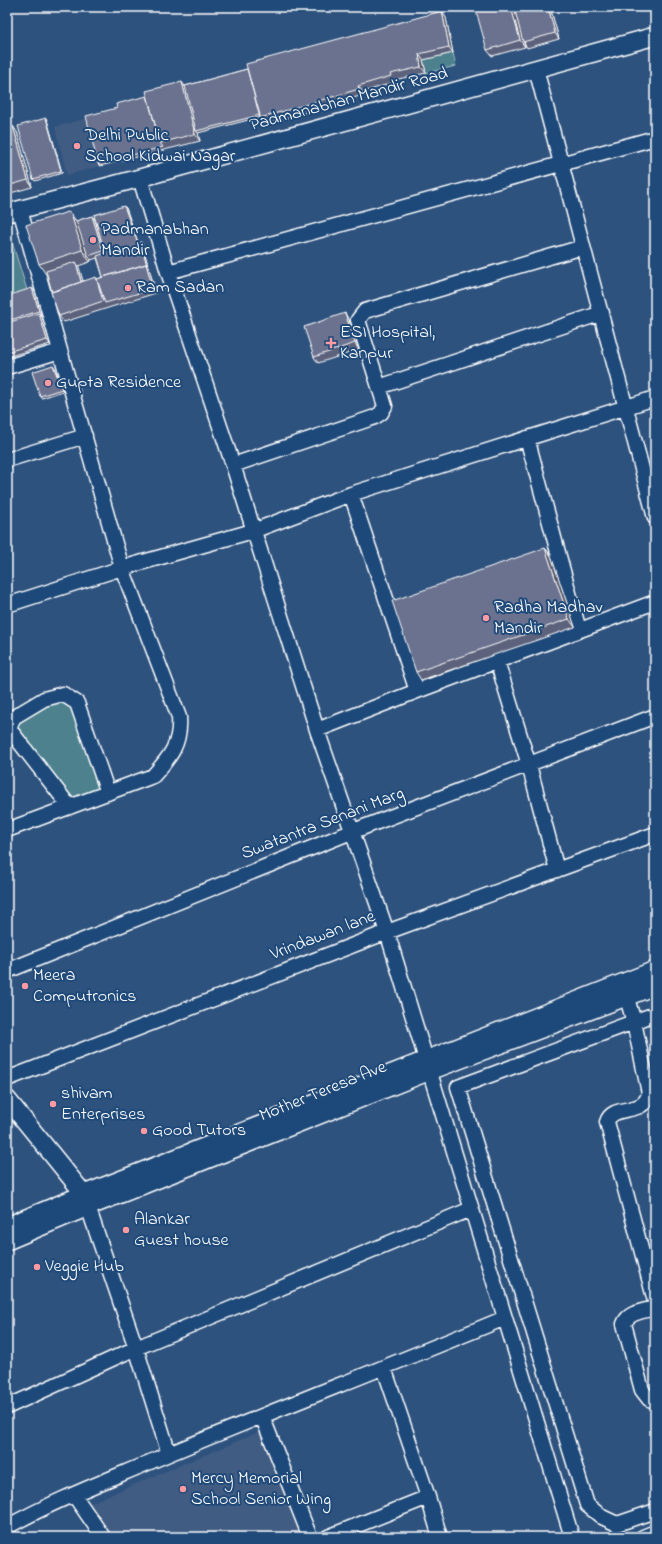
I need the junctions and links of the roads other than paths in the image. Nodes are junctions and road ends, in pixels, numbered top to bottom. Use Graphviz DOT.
graph roads {
  1 [pos="655,36"];
  2 [pos="536,69"];
  3 [pos="654,143"];
  4 [pos="561,165"];
  5 [pos="140,178"];
  6 [pos="14,211"];
  7 [pos="583,247"];
  8 [pos="168,272"];
  9 [pos="602,314"];
  10 [pos="60,351"];
  11 [pos="7,367"];
  12 [pos="379,387"];
  13 [pos="655,398"];
  14 [pos="625,407"];
  15 [pos="84,436"];
  16 [pos="527,438"];
  17 [pos="7,460"];
  18 [pos="233,465"];
  19 [pos="351,494"];
  20 [pos="655,518"];
  21 [pos="253,531"];
  22 [pos="557,548"];
  23 [pos="542,553"];
  24 [pos="122,568"];
  25 [pos="403,600"];
  26 [pos="655,602"];
  27 [pos="7,605"];
  28 [pos="388,605"];
  29 [pos="579,630"];
  30 [pos="496,661"];
  31 [pos="417,691"];
  32 [pos="655,716"];
  33 [pos="317,730"];
  34 [pos="529,765"];
  35 [pos="108,793"];
  36 [pos="70,807"];
  37 [pos="7,830"];
  38 [pos="351,832"];
  39 [pos="655,834"];
  40 [pos="557,870"];
  41 [pos="387,932"];
  42 [pos="655,970"];
  43 [pos="7,971"];
  44 [pos="655,986"];
  45 [pos="625,990"];
  46 [pos="655,1014"];
  47 [pos="634,1022"];
  48 [pos="428,1065"];
  49 [pos="7,1079"];
  50 [pos="7,1099"];
  51 [pos="86,1200"];
  52 [pos="471,1209"];
  53 [pos="7,1226"];
  54 [pos="7,1241"];
  55 [pos="655,1301"];
  56 [pos="655,1308"];
  57 [pos="505,1318"];
  58 [pos="136,1348"];
  59 [pos="384,1368"];
  60 [pos="655,1401"];
  61 [pos="7,1407"];
  62 [pos="262,1416"];
  63 [pos="169,1454"];
  64 [pos="74,1495"];
  65 [pos="428,1497"];
  66 [pos="655,1511"];
  67 [pos="7,1527"];
  68 [pos="655,1532"];
  69 [pos="104,1537"];
  70 [pos="310,1537"];
  71 [pos="328,1537"];
  72 [pos="440,1537"];
  73 [pos="572,1537"];
  74 [pos="643,1537"];
  1 -- 2 [label="street, Padmanabhan Mandir Road"];
  2 -- 4 [label="street"];
  2 -- 5 [label="street, Padmanabhan Mandir Road"];
  3 -- 4 [label="street"];
  4 -- 7 [label="street"];
  4 -- 8 [label="street"];
  5 -- 6 [label="street, Padmanabhan Mandir Road"];
  5 -- 8 [label="street"];
  6 -- 10 [label="street"];
  7 -- 9 [label="street"];
  7 -- 12 [label="street"];
  8 -- 18 [label="street"];
  9 -- 12 [label="street"];
  9 -- 14 [label="street"];
  10 -- 11 [label="street"];
  10 -- 15 [label="street"];
  12 -- 18 [label="street"];
  13 -- 14 [label="street"];
  14 -- 16 [label="street"];
  14 -- 20 [label="street"];
  15 -- 17 [label="street"];
  15 -- 24 [label="street"];
  16 -- 19 [label="street"];
  16 -- 22 [label="street"];
  18 -- 21 [label="street"];
  19 -- 21 [label="street"];
  19 -- 28 [label="street"];
  21 -- 24 [label="street"];
  21 -- 33 [label="street"];
  22 -- 23 [label="street"];
  22 -- 29 [label="street"];
  24 -- 27 [label="street"];
  24 -- 35 [label="street"];
  25 -- 28 [label="street"];
  26 -- 29 [label="street"];
  28 -- 31 [label="street"];
  29 -- 30 [label="street"];
  30 -- 31 [label="street"];
  30 -- 34 [label="street"];
  31 -- 33 [label="street"];
  32 -- 34 [label="street, Swatantra Senani Marg"];
  33 -- 38 [label="street"];
  34 -- 38 [label="street, Swatantra Senani Marg"];
  34 -- 40 [label="street"];
  35 -- 36 [label="street"];
  35 -- 36 [label="street"];
  36 -- 37 [label="street"];
  38 -- 41 [label="street"];
  38 -- 43 [label="street, Swatantra Senani Marg"];
  39 -- 40 [label="street, Vrindawan lane"];
  40 -- 41 [label="street, Vrindawan lane"];
  41 -- 48 [label="street"];
  41 -- 49 [label="street, Vrindawan lane"];
  42 -- 45 [label="street"];
  44 -- 45 [label="street"];
  45 -- 47 [label="street"];
  45 -- 48 [label="street"];
  46 -- 47 [label="street"];
  47 -- 55 [label="street"];
  47 -- 66 [label="street"];
  48 -- 51 [label="street"];
  48 -- 52 [label="street"];
  50 -- 51 [label="street"];
  51 -- 53 [label="street"];
  51 -- 54 [label="street"];
  51 -- 58 [label="street"];
  52 -- 57 [label="street"];
  52 -- 58 [label="street"];
  56 -- 60 [label="street"];
  57 -- 59 [label="street"];
  57 -- 73 [label="street"];
  58 -- 61 [label="street"];
  58 -- 63 [label="street"];
  59 -- 62 [label="street"];
  59 -- 65 [label="street"];
  62 -- 63 [label="street"];
  62 -- 70 [label="street"];
  63 -- 64 [label="street"];
  64 -- 67 [label="street"];
  64 -- 69 [label="street"];
  65 -- 71 [label="street"];
  65 -- 72 [label="street"];
  68 -- 74 [label="street"];
}
